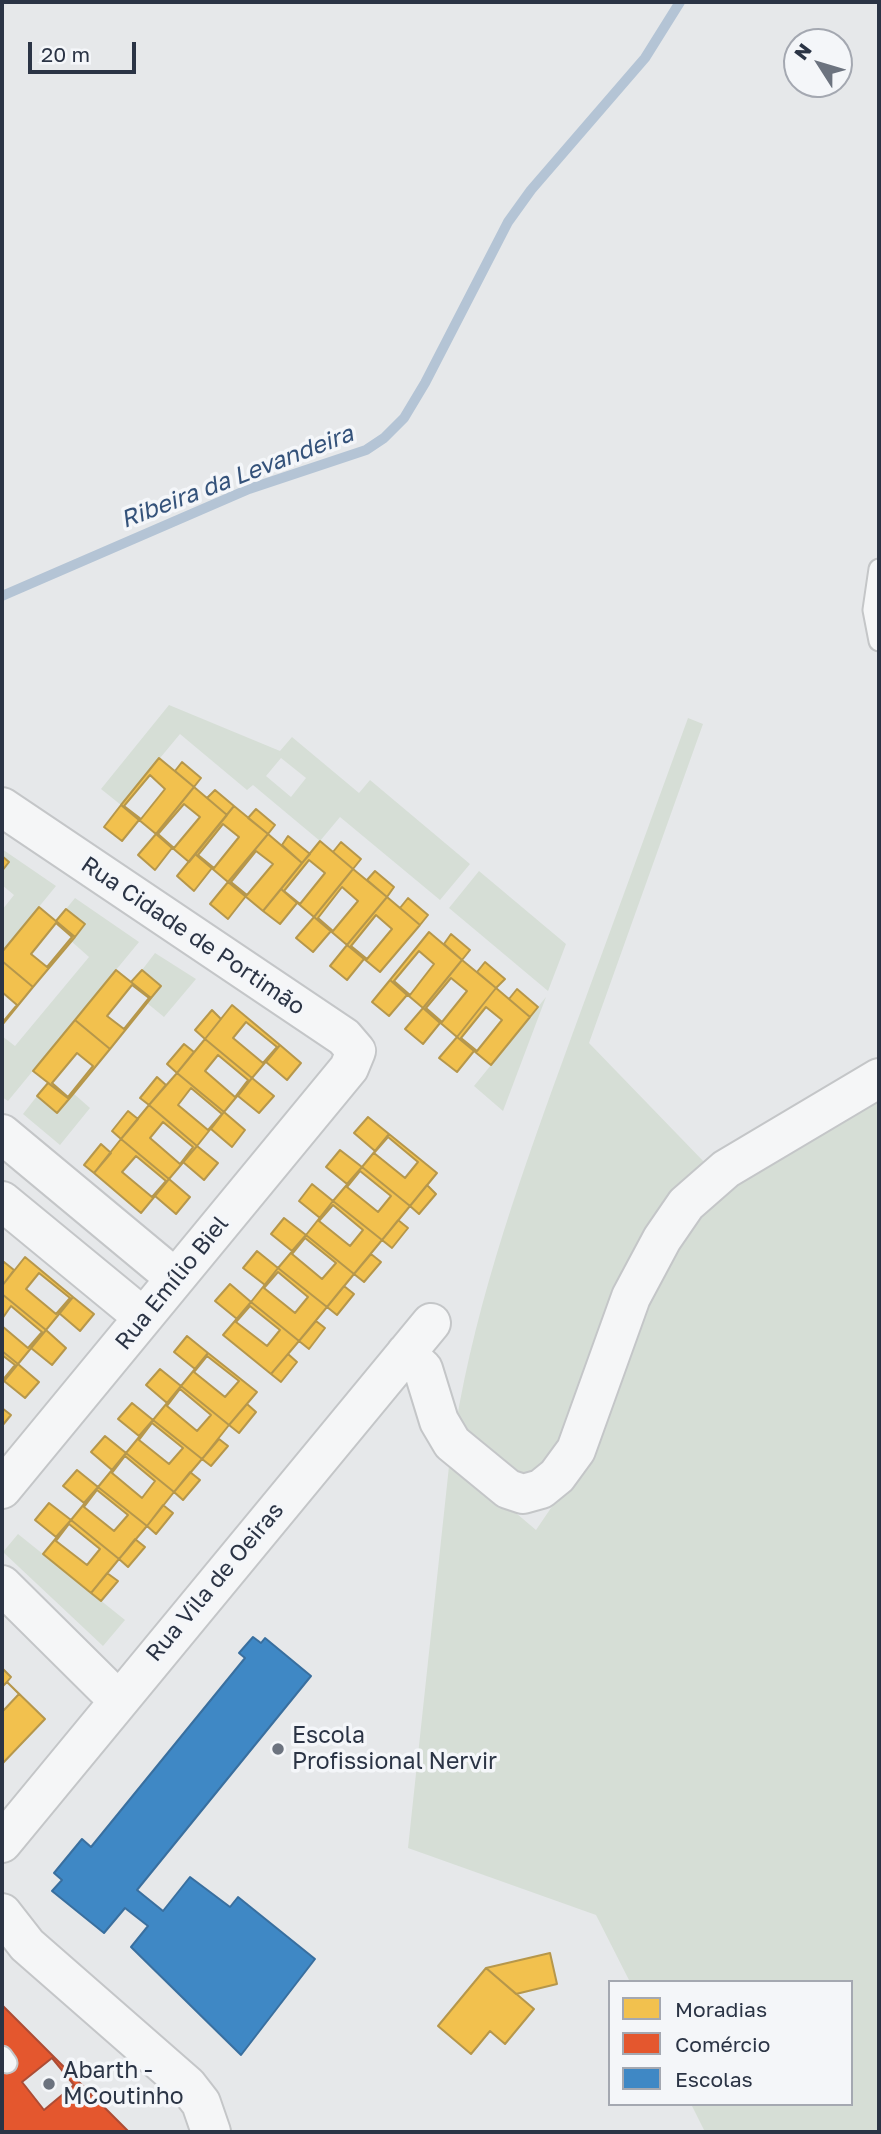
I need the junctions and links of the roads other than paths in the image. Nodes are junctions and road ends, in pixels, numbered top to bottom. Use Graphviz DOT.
graph roads {
  1 [pos="879,569"];
  2 [pos="879,641"];
  3 [pos="2,807"];
  4 [pos="342,1076"];
  5 [pos="879,1078"];
  6 [pos="2,1134"];
  7 [pos="2,1201"];
  8 [pos="176,1278"];
  9 [pos="142,1317"];
  10 [pos="431,1323"];
  11 [pos="406,1353"];
  12 [pos="2,1489"];
  13 [pos="2,1585"];
  14 [pos="118,1700"];
  15 [pos="2,1843"];
  16 [pos="2,1913"];
  17 [pos="211,2132"];
  1 -- 2 [label="lane"];
  3 -- 4 [label="street, Rua Cidade de Portimão"];
  4 -- 8 [label="street, Rua Emílio Biel"];
  5 -- 11 [label="street"];
  6 -- 8 [label="street"];
  7 -- 9 [label="street"];
  8 -- 9 [label="street, Rua Emílio Biel"];
  9 -- 12 [label="street, Rua Emílio Biel"];
  10 -- 11 [label="street, Rua Vila de Oeiras"];
  11 -- 14 [label="street, Rua Vila de Oeiras"];
  13 -- 14 [label="street"];
  14 -- 15 [label="street, Rua Vila de Oeiras"];
  16 -- 17 [label="street"];
}
